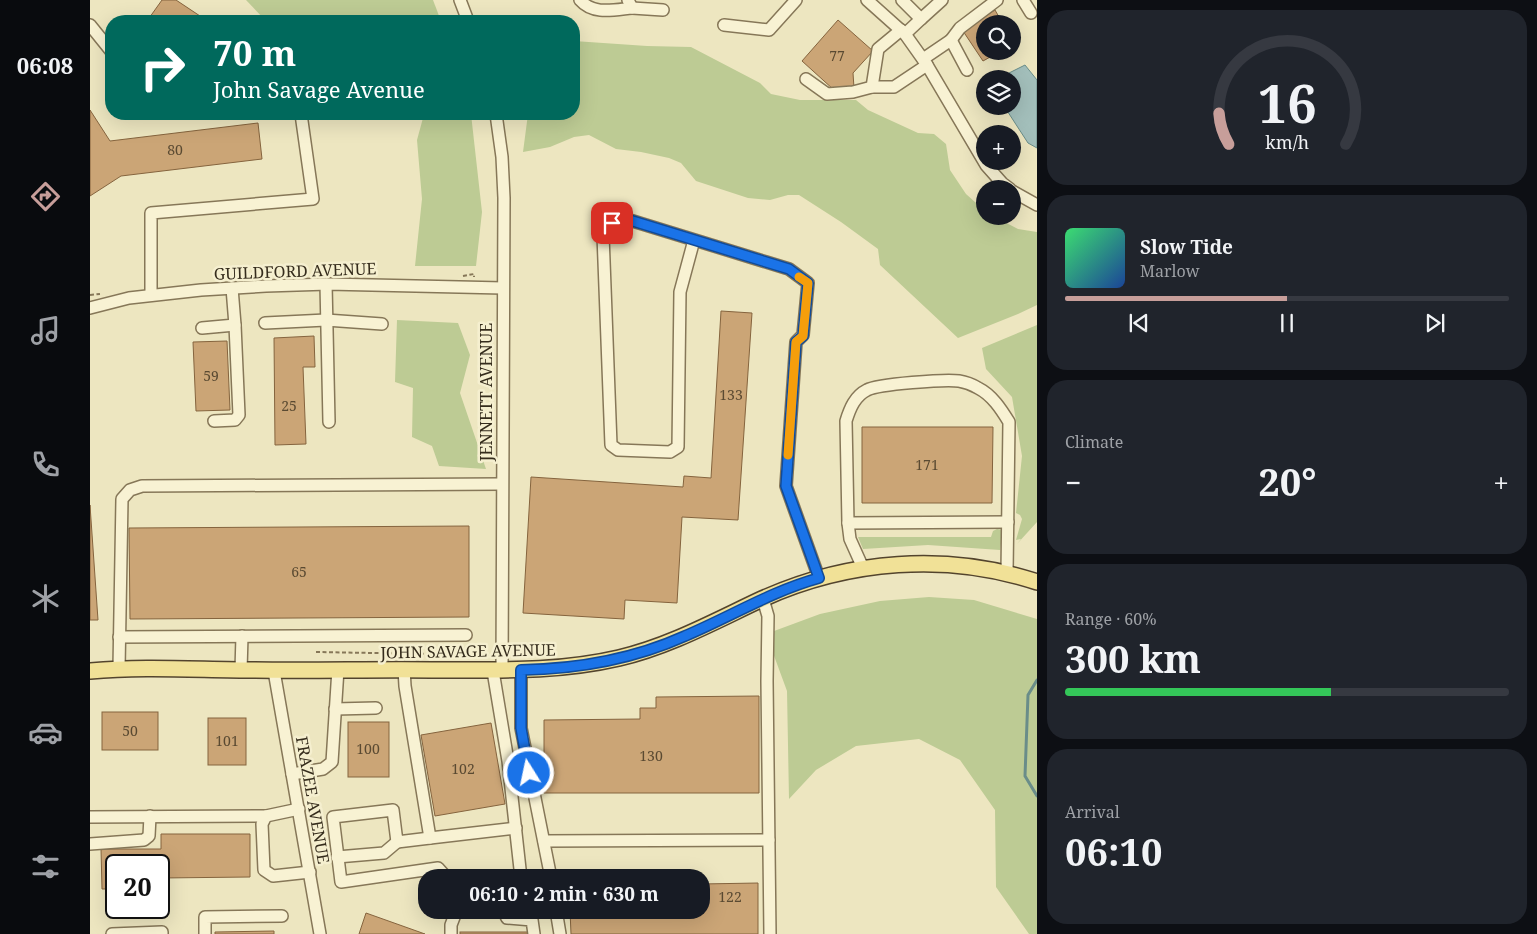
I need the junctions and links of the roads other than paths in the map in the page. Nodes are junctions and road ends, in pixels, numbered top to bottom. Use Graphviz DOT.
graph roads {
  1 [pos="460,0"];
  2 [pos="580,0"];
  3 [pos="796,0"];
  4 [pos="867,0"];
  5 [pos="902,0"];
  6 [pos="942,0"];
  7 [pos="997,0"];
  8 [pos="1023,0"];
  9 [pos="630,4"];
  10 [pos="663,10"];
  11 [pos="1031,13"];
  12 [pos="466,15"];
  13 [pos="921,19"];
  14 [pos="724,25"];
  15 [pos="90,26"];
  16 [pos="903,32"];
  17 [pos="951,40"];
  18 [pos="105,44"];
  19 [pos="925,62"];
  20 [pos="967,70"];
  21 [pos="806,79"];
  22 [pos="872,87"];
  23 [pos="302,120"];
  24 [pos="497,120"];
  25 [pos="999,180"];
  26 [pos="1021,196"];
  27 [pos="1037,205"];
  28 [pos="694,240"];
  29 [pos="326,284"];
  30 [pos="232,288"];
  31 [pos="503,288"];
  32 [pos="151,296"];
  33 [pos="90,308"];
  34 [pos="326,320"];
  35 [pos="265,323"];
  36 [pos="382,324"];
  37 [pos="235,326"];
  38 [pos="202,328"];
  39 [pos="214,421"];
  40 [pos="329,422"];
  41 [pos="502,484"];
  42 [pos="1008,522"];
  43 [pos="848,523"];
  44 [pos="862,568"];
  45 [pos="1006,573"];
  46 [pos="819,578"];
  47 [pos="1037,582"];
  48 [pos="763,599"];
  49 [pos="466,635"];
  50 [pos="242,636"];
  51 [pos="119,637"];
  52 [pos="119,668"];
  53 [pos="338,669"];
  54 [pos="404,669"];
  55 [pos="241,670"];
  56 [pos="521,670"];
  57 [pos="90,671"];
  58 [pos="274,671"];
  59 [pos="497,671"];
  60 [pos="335,708"];
  61 [pos="376,708"];
  62 [pos="292,774"];
  63 [pos="299,809"];
  64 [pos="150,816"];
  65 [pos="266,816"];
  66 [pos="90,817"];
  67 [pos="516,828"];
  68 [pos="430,838"];
  69 [pos="769,840"];
  70 [pos="544,841"];
  71 [pos="397,842"];
  72 [pos="90,844"];
  73 [pos="337,857"];
  74 [pos="520,869"];
  75 [pos="549,869"];
  76 [pos="418,871"];
  77 [pos="310,872"];
  78 [pos="282,916"];
  79 [pos="558,919"];
  80 [pos="112,934"];
  81 [pos="162,934"];
  82 [pos="205,934"];
  83 [pos="320,934"];
  84 [pos="451,934"];
  85 [pos="534,934"];
  86 [pos="560,934"];
  87 [pos="770,934"];
  1 -- 12 [label="street"];
  2 -- 9 [label="street"];
  3 -- 14 [label="street"];
  4 -- 16 [label="street"];
  5 -- 13 [label="street"];
  6 -- 13 [label="street"];
  7 -- 17 [label="street"];
  8 -- 11 [label="street"];
  9 -- 10 [label="street"];
  13 -- 16 [label="street"];
  15 -- 18 [label="street"];
  16 -- 19 [label="street"];
  16 -- 22 [label="street"];
  17 -- 19 [label="street"];
  17 -- 20 [label="street"];
  19 -- 22 [label="street"];
  19 -- 25 [label="street"];
  21 -- 22 [label="street"];
  23 -- 32 [label="street"];
  24 -- 31 [label="street, JENNETT AVENUE"];
  26 -- 27 [label="street"];
  28 -- 28 [label="street"];
  28 -- 46 [label="street"];
  29 -- 30 [label="street, GUILDFORD AVENUE"];
  29 -- 31 [label="street, GUILDFORD AVENUE"];
  29 -- 34 [label="street"];
  30 -- 32 [label="street, GUILDFORD AVENUE"];
  30 -- 37 [label="street"];
  31 -- 41 [label="street, JENNETT AVENUE"];
  32 -- 33 [label="street, GUILDFORD AVENUE"];
  34 -- 35 [label="street"];
  34 -- 36 [label="street"];
  34 -- 40 [label="street"];
  37 -- 38 [label="street"];
  37 -- 39 [label="street"];
  41 -- 51 [label="street"];
  41 -- 59 [label="street, JENNETT AVENUE"];
  42 -- 43 [label="street"];
  42 -- 43 [label="street"];
  42 -- 45 [label="street"];
  43 -- 44 [label="street"];
  44 -- 45 [label="main road, JOHN SAVAGE AVENUE"];
  44 -- 46 [label="main road, JOHN SAVAGE AVENUE"];
  45 -- 47 [label="main road, JOHN SAVAGE AVENUE"];
  46 -- 48 [label="main road, JOHN SAVAGE AVENUE"];
  48 -- 56 [label="main road, JOHN SAVAGE AVENUE"];
  48 -- 69 [label="street"];
  49 -- 50 [label="street"];
  50 -- 51 [label="street"];
  50 -- 55 [label="street"];
  51 -- 52 [label="street"];
  52 -- 55 [label="main road, JOHN SAVAGE AVENUE"];
  52 -- 57 [label="main road, JOHN SAVAGE AVENUE"];
  53 -- 54 [label="main road, JOHN SAVAGE AVENUE"];
  53 -- 58 [label="main road, JOHN SAVAGE AVENUE"];
  53 -- 60 [label="street"];
  54 -- 59 [label="main road, JOHN SAVAGE AVENUE"];
  54 -- 68 [label="street"];
  55 -- 58 [label="main road, JOHN SAVAGE AVENUE"];
  56 -- 59 [label="main road, JOHN SAVAGE AVENUE"];
  56 -- 70 [label="street"];
  58 -- 62 [label="street, FRAZEE AVENUE"];
  59 -- 67 [label="street, JENNETT AVENUE"];
  60 -- 61 [label="street"];
  60 -- 62 [label="street"];
  62 -- 63 [label="street, FRAZEE AVENUE"];
  63 -- 65 [label="street"];
  63 -- 77 [label="street, FRAZEE AVENUE"];
  64 -- 65 [label="street"];
  64 -- 66 [label="street"];
  64 -- 72 [label="street"];
  65 -- 77 [label="street"];
  67 -- 68 [label="street"];
  67 -- 74 [label="street, JENNETT AVENUE"];
  68 -- 71 [label="street"];
  69 -- 70 [label="street"];
  69 -- 87 [label="street"];
  70 -- 75 [label="street"];
  71 -- 73 [label="street"];
  71 -- 73 [label="street"];
  73 -- 76 [label="street"];
  77 -- 83 [label="street, FRAZEE AVENUE"];
  78 -- 82 [label="street"];
  79 -- 86 [label="street"];
  80 -- 81 [label="street"];
  84 -- 85 [label="street"];
}
